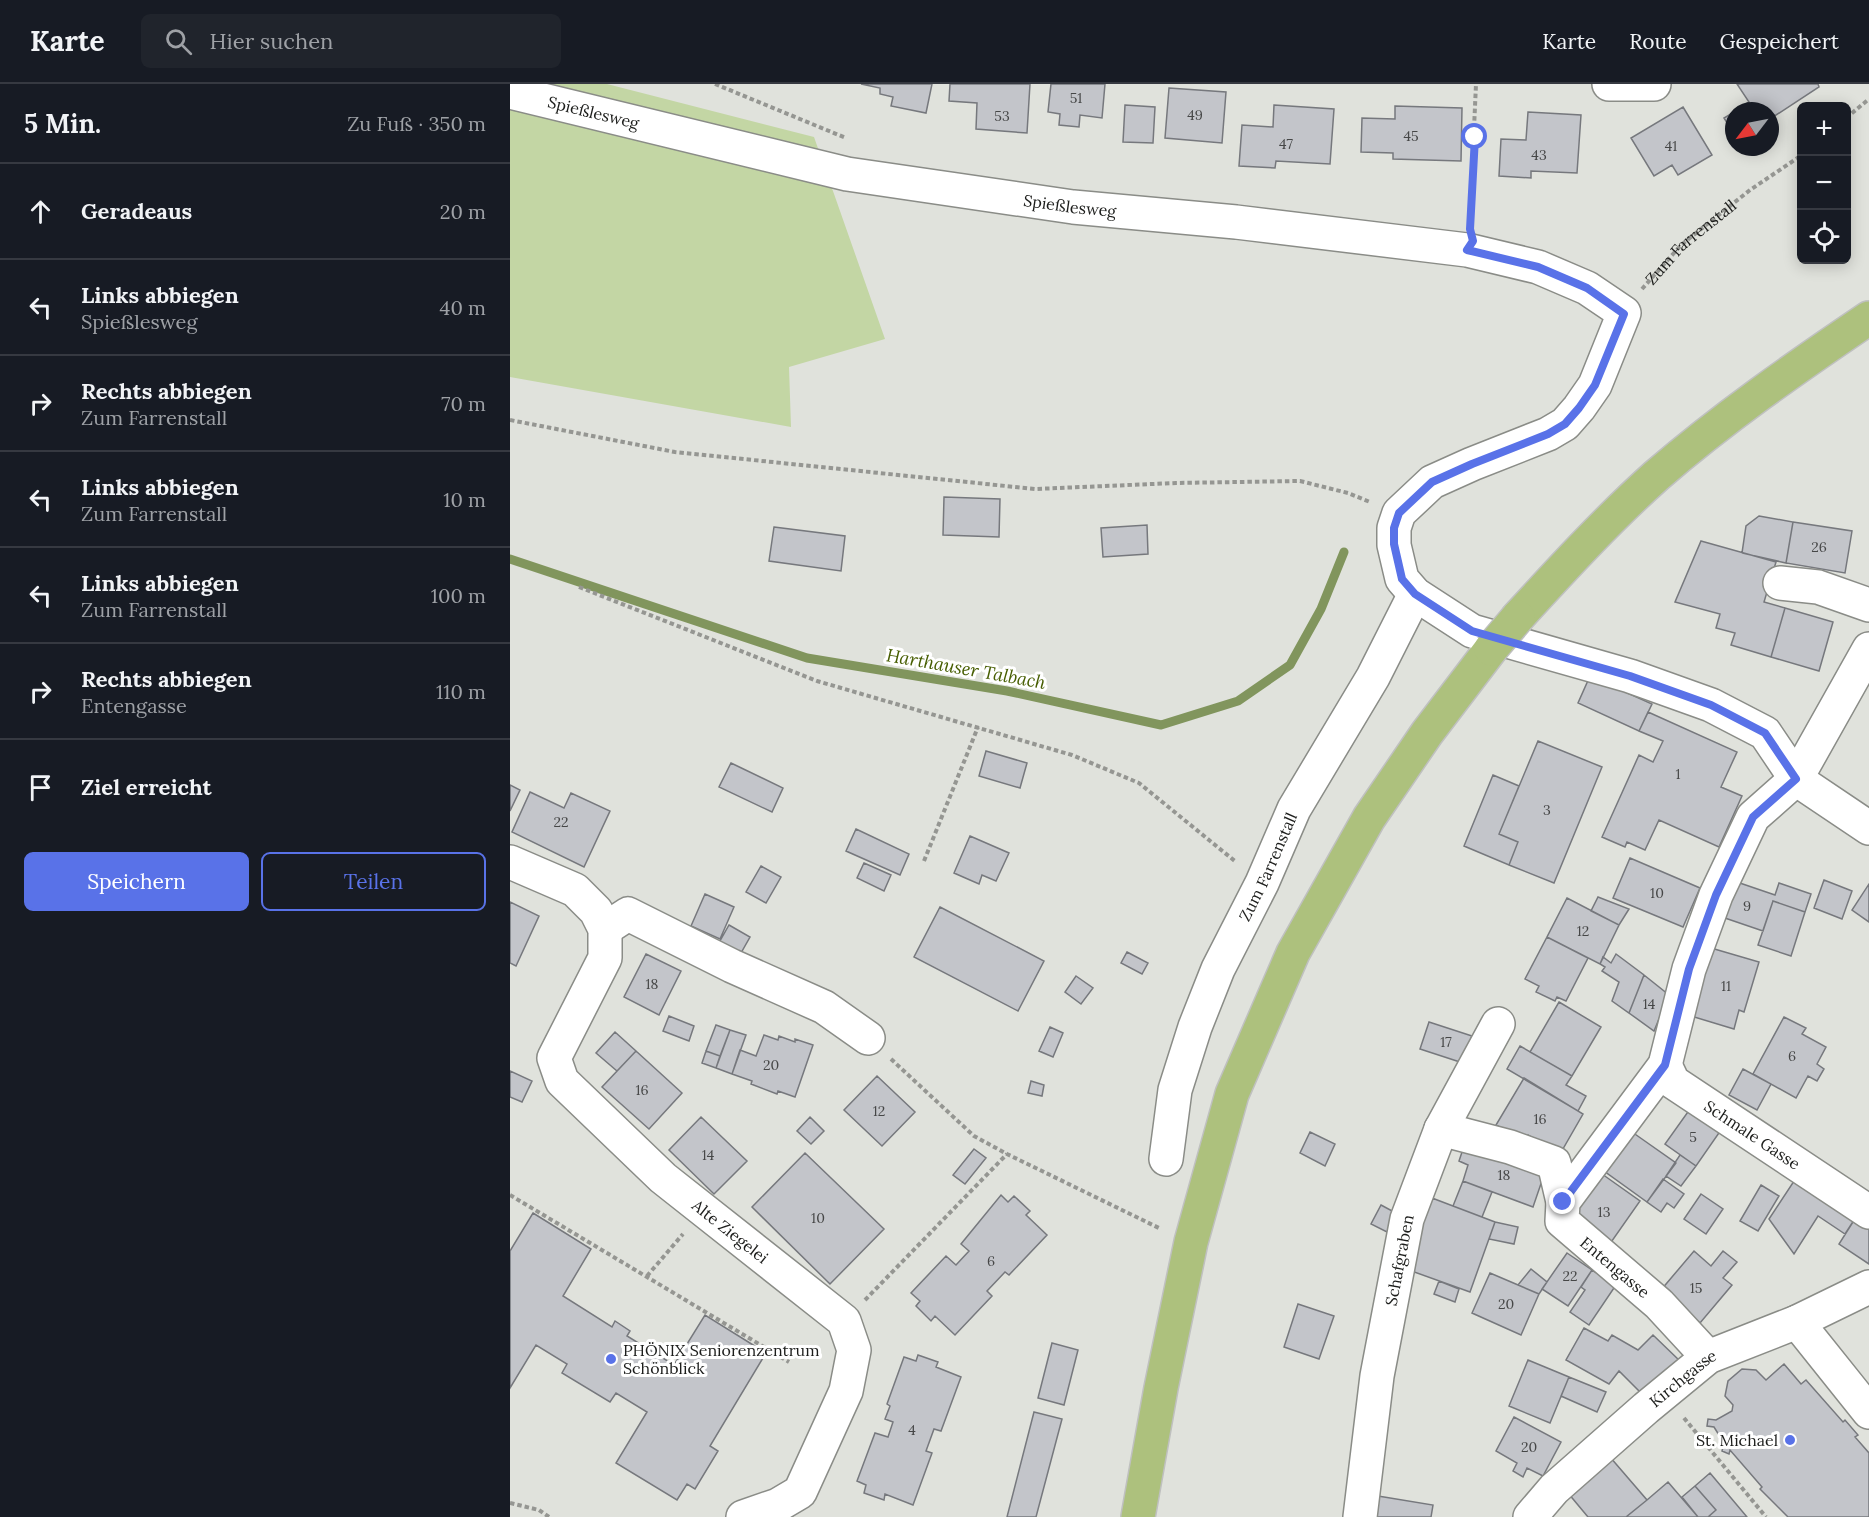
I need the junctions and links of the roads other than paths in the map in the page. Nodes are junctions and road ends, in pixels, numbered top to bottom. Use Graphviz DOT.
graph roads {
  1 [pos="1609,84"];
  2 [pos="1654,84"];
  3 [pos="510,92"];
  4 [pos="1869,318"];
  5 [pos="1780,583"];
  6 [pos="1415,594"];
  7 [pos="1869,605"];
  8 [pos="1502,634"];
  9 [pos="1869,649"];
  10 [pos="1796,779"];
  11 [pos="1869,828"];
  12 [pos="510,862"];
  13 [pos="605,929"];
  14 [pos="1498,1024"];
  15 [pos="868,1038"];
  16 [pos="1665,1065"];
  17 [pos="1441,1129"];
  18 [pos="1166,1159"];
  19 [pos="1862,1196"];
  20 [pos="1563,1202"];
  21 [pos="1869,1287"];
  22 [pos="1797,1322"];
  23 [pos="1708,1357"];
  24 [pos="1869,1412"];
  25 [pos="743,1517"];
  26 [pos="1138,1517"];
  27 [pos="1360,1517"];
  28 [pos="1530,1517"];
  1 -- 2 [label="street"];
  3 -- 6 [label="street, Spießlesweg"];
  4 -- 8 [label="main road"];
  5 -- 7 [label="street"];
  6 -- 8 [label="street"];
  6 -- 18 [label="street, Zum Farrenstall"];
  8 -- 10 [label="street"];
  8 -- 26 [label="main road"];
  9 -- 10 [label="street"];
  10 -- 11 [label="street"];
  10 -- 16 [label="street"];
  12 -- 13 [label="street"];
  13 -- 15 [label="street"];
  13 -- 25 [label="street, Alte Ziegelei"];
  14 -- 17 [label="street, Schafgraben"];
  16 -- 19 [label="street, Schmale Gasse"];
  16 -- 20 [label="street"];
  17 -- 20 [label="street"];
  17 -- 27 [label="street, Schafgraben"];
  20 -- 23 [label="street, Entengasse"];
  21 -- 22 [label="street, Kirchgasse"];
  22 -- 23 [label="street, Kirchgasse"];
  22 -- 24 [label="street"];
  23 -- 28 [label="street, Kirchgasse"];
}
